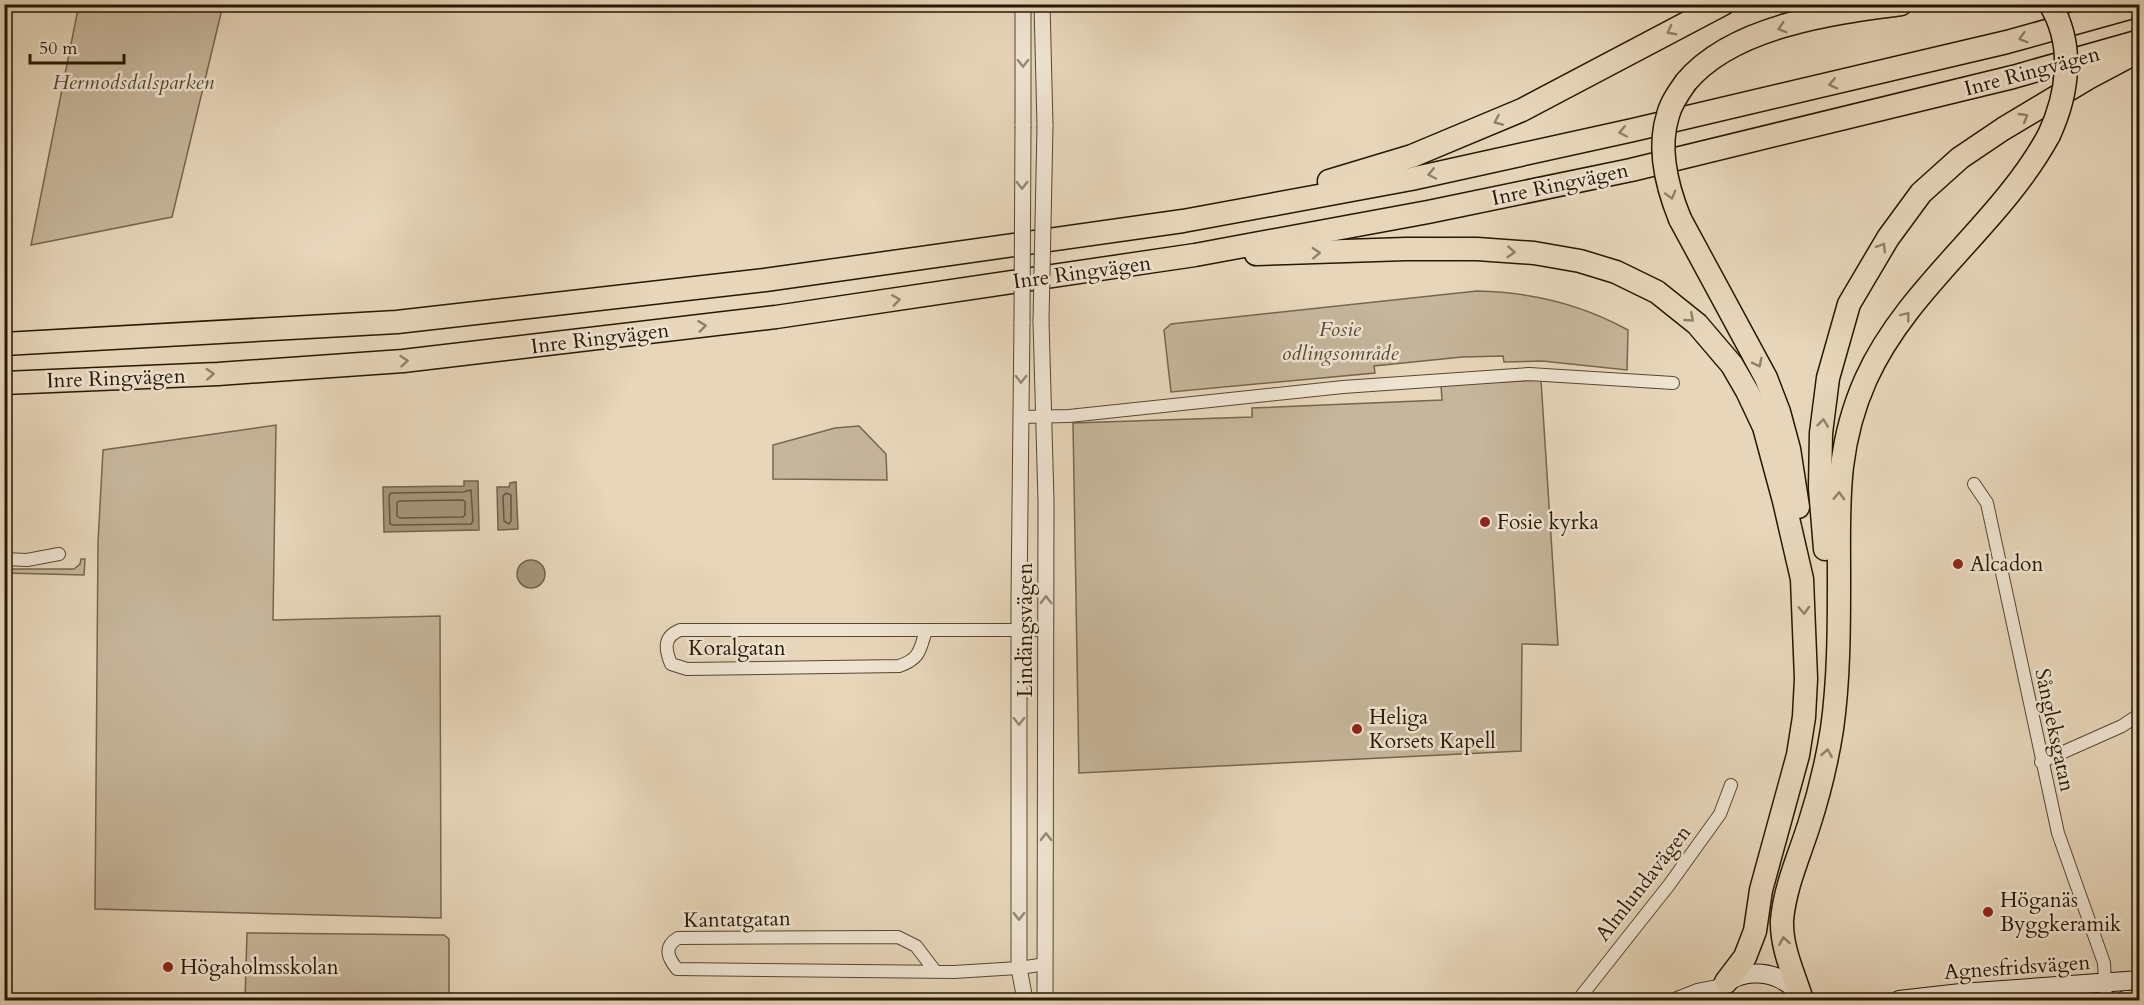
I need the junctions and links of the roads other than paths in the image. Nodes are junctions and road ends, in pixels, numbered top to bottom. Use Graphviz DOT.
graph roads {
  1 [pos="1023,4"];
  2 [pos="1042,4"];
  3 [pos="1723,4"];
  4 [pos="1901,4"];
  5 [pos="2050,4"];
  6 [pos="2139,5"];
  7 [pos="2139,41"];
  8 [pos="2139,51"];
  9 [pos="1183,221"];
  10 [pos="1195,255"];
  11 [pos="4,328"];
  12 [pos="184,335"];
  13 [pos="4,344"];
  14 [pos="158,377"];
  15 [pos="4,382"];
  16 [pos="1674,383"];
  17 [pos="4,393"];
  18 [pos="1020,417"];
  19 [pos="1043,417"];
  20 [pos="1974,484"];
  21 [pos="59,554"];
  22 [pos="4,559"];
  23 [pos="1802,579"];
  24 [pos="926,630"];
  25 [pos="1019,630"];
  26 [pos="1045,630"];
  27 [pos="1837,670"];
  28 [pos="2139,714"];
  29 [pos="2041,762"];
  30 [pos="1731,785"];
  31 [pos="1046,964"];
  32 [pos="1019,968"];
  33 [pos="935,971"];
  34 [pos="2139,980"];
  35 [pos="1718,990"];
  36 [pos="2105,992"];
  37 [pos="1802,999"];
  38 [pos="2139,999"];
  39 [pos="1024,1000"];
  40 [pos="1045,1000"];
  41 [pos="1578,1000"];
  42 [pos="1676,1000"];
  43 [pos="1899,1000"];
  44 [pos="2125,1000"];
  1 -- 18 [label="street, Lindängsvägen, one-way, bridge"];
  2 -- 19 [label="street, Lindängsvägen, bridge"];
  3 -- 9 [label="highway, one-way"];
  4 -- 23 [label="highway, one-way, bridge"];
  27 -- 5 [label="highway, one-way, bridge"];
  6 -- 9 [label="highway, Inre Ringvägen, one-way"];
  7 -- 10 [label="highway, Inre Ringvägen"];
  27 -- 8 [label="highway, one-way"];
  9 -- 12 [label="highway, Inre Ringvägen"];
  14 -- 10 [label="highway, Inre Ringvägen, one-way"];
  10 -- 23 [label="highway, one-way"];
  11 -- 12 [label="highway"];
  12 -- 13 [label="highway, Inre Ringvägen"];
  14 -- 15 [label="highway, Inre Ringvägen"];
  14 -- 17 [label="highway"];
  16 -- 19 [label="street"];
  18 -- 19 [label="street"];
  18 -- 25 [label="street, Lindängsvägen"];
  26 -- 19 [label="street, Lindängsvägen, one-way"];
  20 -- 29 [label="street, Sångleksgatan"];
  21 -- 22 [label="street"];
  23 -- 35 [label="highway, one-way"];
  24 -- 24 [label="street, Koralgatan"];
  24 -- 25 [label="street, Koralgatan"];
  25 -- 26 [label="street, Koralgatan"];
  25 -- 32 [label="street, Lindängsvägen, one-way"];
  31 -- 26 [label="street, Lindängsvägen, one-way"];
  37 -- 27 [label="highway, one-way"];
  28 -- 29 [label="street"];
  29 -- 36 [label="street, Sångleksgatan"];
  30 -- 41 [label="street, Almlundavägen"];
  31 -- 32 [label="street, Kantatgatan"];
  31 -- 40 [label="street, Lindängsvägen"];
  32 -- 33 [label="street, Kantatgatan"];
  32 -- 39 [label="street, Lindängsvägen"];
  33 -- 33 [label="street, Kantatgatan"];
  34 -- 36 [label="main road, Agnesfridsvägen"];
  35 -- 37 [label="main road"];
  35 -- 42 [label="street"];
  36 -- 43 [label="main road, Agnesfridsvägen"];
  38 -- 44 [label="main road"];
}
